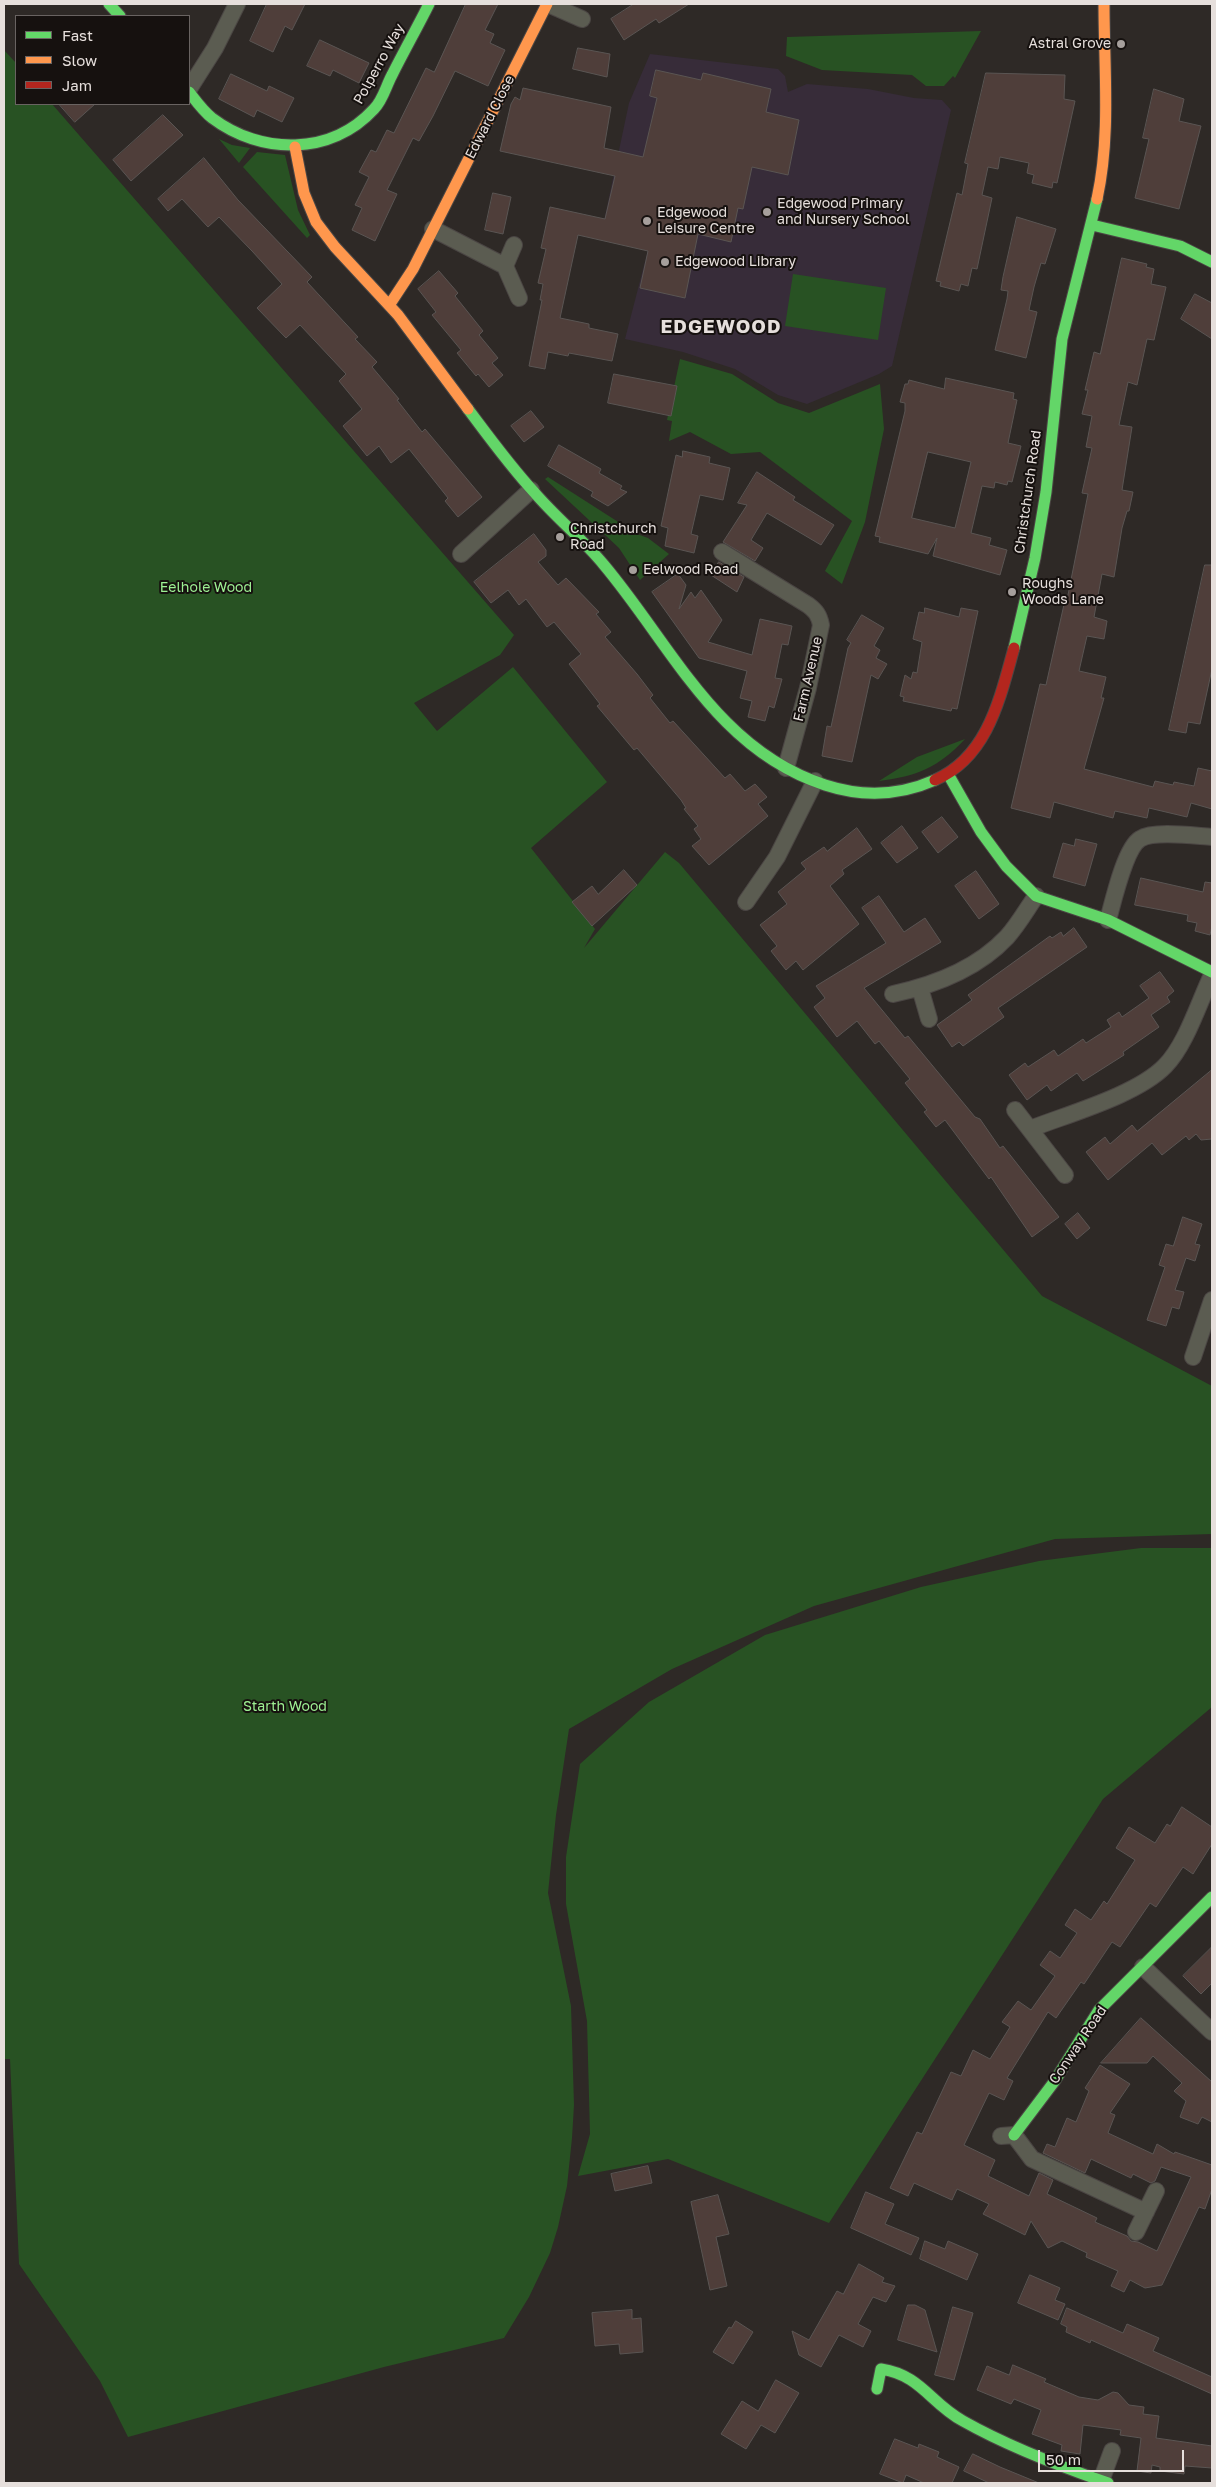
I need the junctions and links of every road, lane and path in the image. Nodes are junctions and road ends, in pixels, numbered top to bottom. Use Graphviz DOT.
graph roads {
  1 [pos="109,4"];
  2 [pos="237,4"];
  3 [pos="429,4"];
  4 [pos="547,4"];
  5 [pos="1104,4"];
  6 [pos="119,15"];
  7 [pos="582,19"];
  8 [pos="190,89"];
  9 [pos="190,92"];
  10 [pos="295,147"];
  11 [pos="1092,224"];
  12 [pos="433,229"];
  13 [pos="514,245"];
  14 [pos="1212,262"];
  15 [pos="505,266"];
  16 [pos="518,298"];
  17 [pos="390,304"];
  18 [pos="531,490"];
  19 [pos="722,552"];
  20 [pos="461,554"];
  21 [pos="786,768"];
  22 [pos="948,774"];
  23 [pos="815,781"];
  24 [pos="1212,837"];
  25 [pos="1036,896"];
  26 [pos="746,902"];
  27 [pos="1108,920"];
  28 [pos="1212,973"];
  29 [pos="920,988"];
  30 [pos="893,994"];
  31 [pos="929,1019"];
  32 [pos="1015,1110"];
  33 [pos="1030,1129"];
  34 [pos="1065,1175"];
  35 [pos="1212,1300"];
  36 [pos="1193,1356"];
  37 [pos="1212,1897"];
  38 [pos="1142,1967"];
  39 [pos="1212,2032"];
  40 [pos="1008,2135"];
  41 [pos="1156,2192"];
  42 [pos="1146,2212"];
  43 [pos="1136,2232"];
  44 [pos="876,2389"];
  45 [pos="1112,2451"];
  46 [pos="1105,2482"];
  1 -- 6 [label="street"];
  2 -- 8 [label="street"];
  3 -- 10 [label="street, Polperro Way"];
  4 -- 7 [label="street, Edward Close"];
  4 -- 12 [label="street, Edward Close"];
  5 -- 11 [label="street, Christchurch Road"];
  9 -- 10 [label="street, Polperro Way"];
  10 -- 17 [label="street, Christchurch Road"];
  11 -- 14 [label="street"];
  11 -- 22 [label="street, Christchurch Road"];
  12 -- 15 [label="street"];
  12 -- 17 [label="street, Edward Close"];
  13 -- 15 [label="street"];
  15 -- 16 [label="street"];
  17 -- 18 [label="street, Christchurch Road"];
  18 -- 20 [label="street"];
  18 -- 21 [label="street, Christchurch Road"];
  19 -- 21 [label="street, Farm Avenue"];
  21 -- 23 [label="street, Christchurch Road"];
  22 -- 23 [label="street, Christchurch Road"];
  22 -- 25 [label="street"];
  23 -- 26 [label="street"];
  24 -- 27 [label="street"];
  25 -- 27 [label="street"];
  25 -- 29 [label="street"];
  27 -- 28 [label="street"];
  28 -- 33 [label="street"];
  29 -- 30 [label="street"];
  29 -- 31 [label="street"];
  32 -- 33 [label="street"];
  33 -- 34 [label="street"];
  35 -- 36 [label="street"];
  37 -- 38 [label="street, Conway Road"];
  38 -- 39 [label="street"];
  38 -- 40 [label="street, Conway Road"];
  40 -- 42 [label="street, Conway Road"];
  41 -- 42 [label="street"];
  42 -- 43 [label="street"];
  44 -- 46 [label="street"];
  45 -- 46 [label="street"];
}
